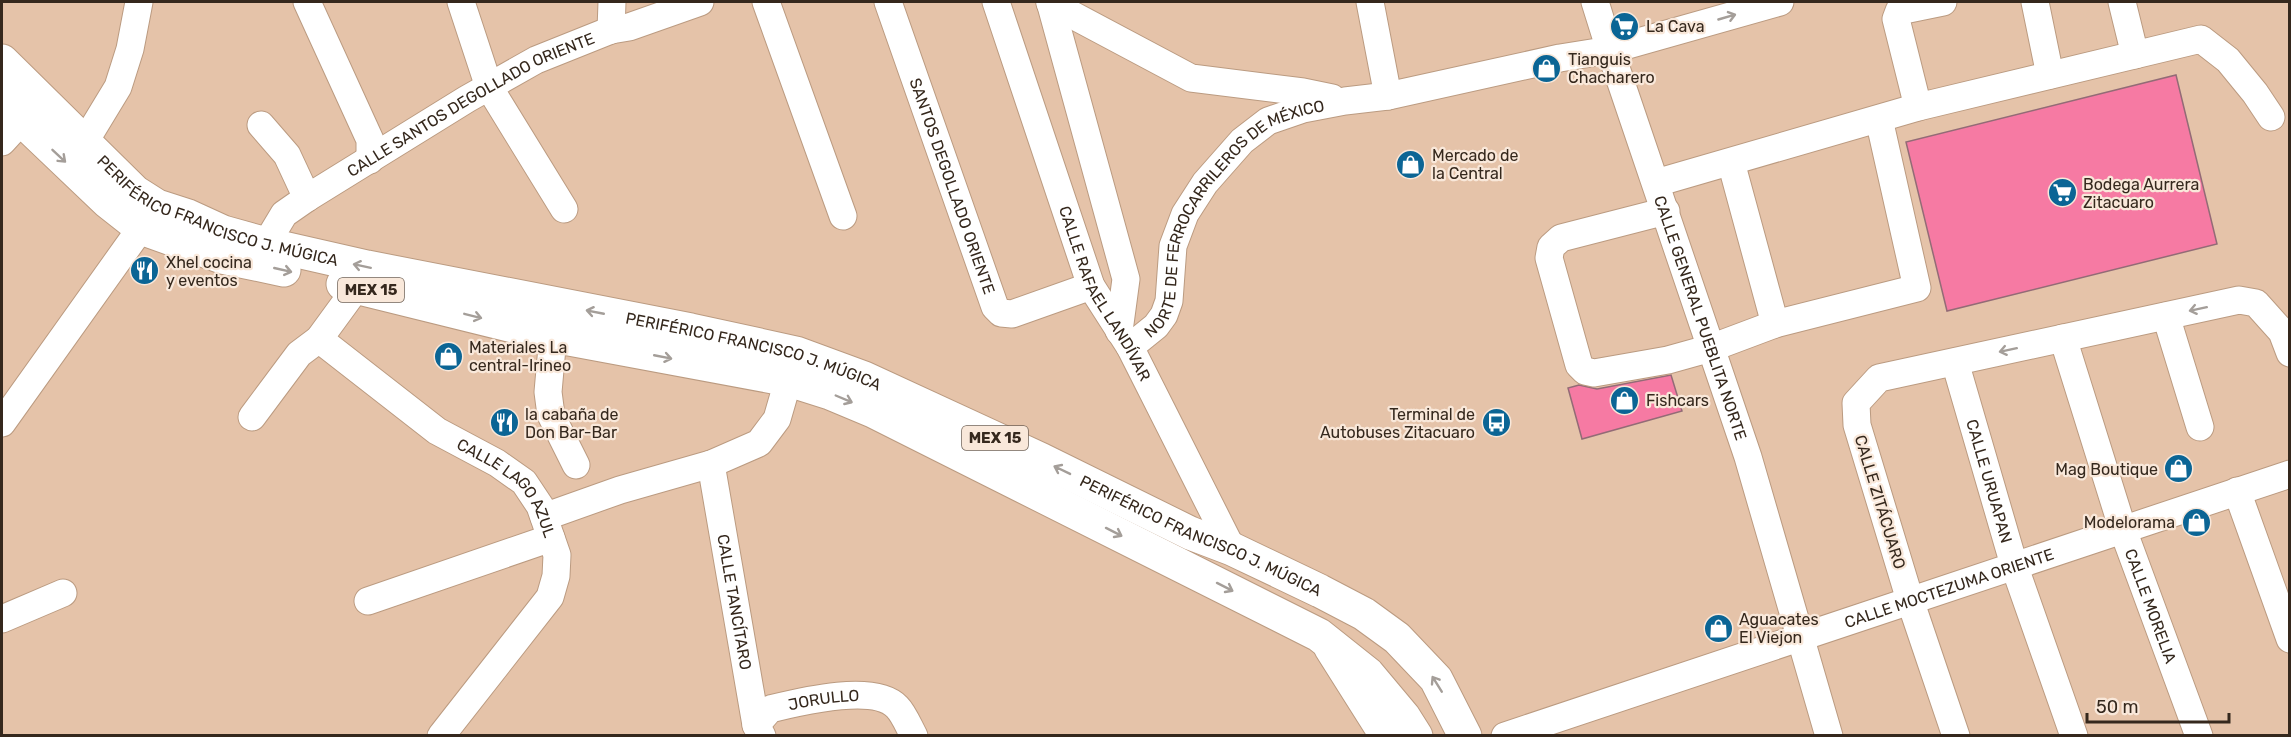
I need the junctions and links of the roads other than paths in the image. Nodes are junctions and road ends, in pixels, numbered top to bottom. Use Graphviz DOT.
graph roads {
  1 [pos="139,2"];
  2 [pos="307,2"];
  3 [pos="460,2"];
  4 [pos="612,2"];
  5 [pos="700,2"];
  6 [pos="766,2"];
  7 [pos="888,2"];
  8 [pos="1050,2"];
  9 [pos="1370,2"];
  10 [pos="1595,2"];
  11 [pos="1780,2"];
  12 [pos="1943,2"];
  13 [pos="2035,2"];
  14 [pos="2122,2"];
  15 [pos="1000,14"];
  16 [pos="611,30"];
  17 [pos="1610,51"];
  18 [pos="2135,55"];
  19 [pos="2,61"];
  20 [pos="2050,75"];
  21 [pos="489,87"];
  22 [pos="1388,96"];
  23 [pos="1345,101"];
  24 [pos="1918,107"];
  25 [pos="16,116"];
  26 [pos="2271,117"];
  27 [pos="1879,119"];
  28 [pos="261,125"];
  29 [pos="84,143"];
  30 [pos="370,160"];
  31 [pos="1731,162"];
  32 [pos="1656,183"];
  33 [pos="307,198"];
  34 [pos="564,209"];
  35 [pos="1666,211"];
  36 [pos="843,216"];
  37 [pos="141,228"];
  38 [pos="266,244"];
  39 [pos="1091,286"];
  40 [pos="357,287"];
  41 [pos="2166,316"];
  42 [pos="1775,324"];
  43 [pos="553,336"];
  44 [pos="2063,338"];
  45 [pos="319,339"];
  46 [pos="1124,339"];
  47 [pos="1711,348"];
  48 [pos="2289,353"];
  49 [pos="1955,362"];
  50 [pos="793,367"];
  51 [pos="252,417"];
  52 [pos="2,423"];
  53 [pos="2200,428"];
  54 [pos="711,464"];
  55 [pos="576,465"];
  56 [pos="2289,474"];
  57 [pos="2237,491"];
  58 [pos="547,528"];
  59 [pos="2122,530"];
  60 [pos="1232,549"];
  61 [pos="2014,565"];
  62 [pos="1320,591"];
  63 [pos="63,593"];
  64 [pos="1910,600"];
  65 [pos="368,601"];
  66 [pos="2,619"];
  67 [pos="1310,630"];
  68 [pos="1801,636"];
  69 [pos="2289,639"];
  70 [pos="759,730"];
  71 [pos="441,735"];
  72 [pos="914,735"];
  73 [pos="1383,735"];
  74 [pos="1416,735"];
  75 [pos="1465,735"];
  76 [pos="1505,735"];
  77 [pos="1829,735"];
  78 [pos="1956,735"];
  79 [pos="2074,735"];
  80 [pos="2199,735"];
  1 -- 29 [label="street"];
  2 -- 30 [label="street"];
  3 -- 21 [label="street"];
  4 -- 16 [label="street"];
  5 -- 16 [label="street, CALLE SANTOS DEGOLLADO ORIENTE"];
  6 -- 36 [label="street"];
  7 -- 39 [label="street, SANTOS DEGOLLADO ORIENTE"];
  8 -- 23 [label="street, NORTE DE FERROCARRILEROS DE MÉXICO"];
  8 -- 46 [label="street"];
  9 -- 22 [label="street"];
  10 -- 17 [label="street, CALLE GENERAL PUEBLITA NORTE"];
  17 -- 11 [label="street, NORTE DE FERROCARRILEROS DE MÉXICO, one-way"];
  12 -- 24 [label="street"];
  13 -- 20 [label="street"];
  14 -- 18 [label="street"];
  15 -- 39 [label="street, CALLE RAFAEL LANDÍVAR"];
  16 -- 21 [label="street, CALLE SANTOS DEGOLLADO ORIENTE"];
  17 -- 22 [label="street, NORTE DE FERROCARRILEROS DE MÉXICO"];
  17 -- 32 [label="street, CALLE GENERAL PUEBLITA NORTE"];
  18 -- 20 [label="street"];
  18 -- 26 [label="street"];
  19 -- 25 [label="main road, PERIFÉRICO FRANCISCO J. MÚGICA / MEX 15"];
  20 -- 24 [label="street"];
  21 -- 30 [label="street, CALLE SANTOS DEGOLLADO ORIENTE"];
  21 -- 34 [label="street"];
  22 -- 23 [label="street, NORTE DE FERROCARRILEROS DE MÉXICO"];
  23 -- 46 [label="street, NORTE DE FERROCARRILEROS DE MÉXICO"];
  24 -- 27 [label="street"];
  25 -- 29 [label="main road, PERIFÉRICO FRANCISCO J. MÚGICA / MEX 15"];
  25 -- 37 [label="main road, PERIFÉRICO FRANCISCO J. MÚGICA / MEX 15, one-way"];
  27 -- 31 [label="street"];
  27 -- 42 [label="street"];
  28 -- 33 [label="street"];
  29 -- 38 [label="main road, PERIFÉRICO FRANCISCO J. MÚGICA / MEX 15"];
  30 -- 33 [label="street, CALLE SANTOS DEGOLLADO ORIENTE"];
  31 -- 32 [label="street"];
  31 -- 42 [label="street"];
  32 -- 35 [label="street, CALLE GENERAL PUEBLITA NORTE"];
  33 -- 38 [label="street, CALLE SANTOS DEGOLLADO ORIENTE"];
  35 -- 47 [label="street, CALLE GENERAL PUEBLITA NORTE"];
  35 -- 47 [label="street"];
  37 -- 40 [label="main road, PERIFÉRICO FRANCISCO J. MÚGICA / MEX 15, one-way"];
  37 -- 52 [label="street"];
  50 -- 38 [label="main road, PERIFÉRICO FRANCISCO J. MÚGICA / MEX 15, one-way"];
  39 -- 46 [label="street, CALLE RAFAEL LANDÍVAR"];
  40 -- 43 [label="main road, PERIFÉRICO FRANCISCO J. MÚGICA / MEX 15, one-way"];
  40 -- 45 [label="street"];
  41 -- 44 [label="street"];
  48 -- 41 [label="street, one-way"];
  41 -- 53 [label="street"];
  42 -- 47 [label="street"];
  43 -- 50 [label="main road, PERIFÉRICO FRANCISCO J. MÚGICA / MEX 15, one-way"];
  43 -- 55 [label="street"];
  44 -- 49 [label="street, one-way"];
  44 -- 59 [label="street, CALLE MORELIA"];
  45 -- 51 [label="street"];
  45 -- 58 [label="street, CALLE LAGO AZUL"];
  46 -- 60 [label="street, CALLE RAFAEL LANDÍVAR"];
  47 -- 68 [label="street, CALLE GENERAL PUEBLITA NORTE"];
  49 -- 61 [label="street, CALLE URUAPAN"];
  49 -- 64 [label="street, CALLE ZITÁCUARO"];
  50 -- 54 [label="street"];
  60 -- 50 [label="main road, PERIFÉRICO FRANCISCO J. MÚGICA / MEX 15, one-way"];
  50 -- 67 [label="main road, PERIFÉRICO FRANCISCO J. MÚGICA / MEX 15, one-way"];
  54 -- 58 [label="street"];
  54 -- 70 [label="street, CALLE TANCÍTARO"];
  56 -- 57 [label="street, CALLE MOCTEZUMA ORIENTE"];
  57 -- 59 [label="street, CALLE MOCTEZUMA ORIENTE"];
  57 -- 69 [label="street"];
  58 -- 65 [label="street"];
  58 -- 71 [label="street, CALLE LAGO AZUL"];
  59 -- 61 [label="street, CALLE MOCTEZUMA ORIENTE"];
  59 -- 80 [label="street, CALLE MORELIA"];
  60 -- 62 [label="main road, PERIFÉRICO FRANCISCO J. MÚGICA / MEX 15"];
  61 -- 64 [label="street, CALLE MOCTEZUMA ORIENTE"];
  61 -- 79 [label="street, CALLE URUAPAN"];
  62 -- 67 [label="main road"];
  75 -- 62 [label="main road, PERIFÉRICO FRANCISCO J. MÚGICA / MEX 15, one-way"];
  63 -- 66 [label="street"];
  64 -- 68 [label="street, CALLE MOCTEZUMA ORIENTE"];
  64 -- 78 [label="street, CALLE ZITÁCUARO"];
  67 -- 73 [label="street"];
  67 -- 74 [label="main road, PERIFÉRICO FRANCISCO J. MÚGICA / MEX 15"];
  68 -- 76 [label="street, CALLE MOCTEZUMA ORIENTE"];
  68 -- 77 [label="street, CALLE GENERAL PUEBLITA NORTE"];
  70 -- 72 [label="street, JORULLO"];
}
